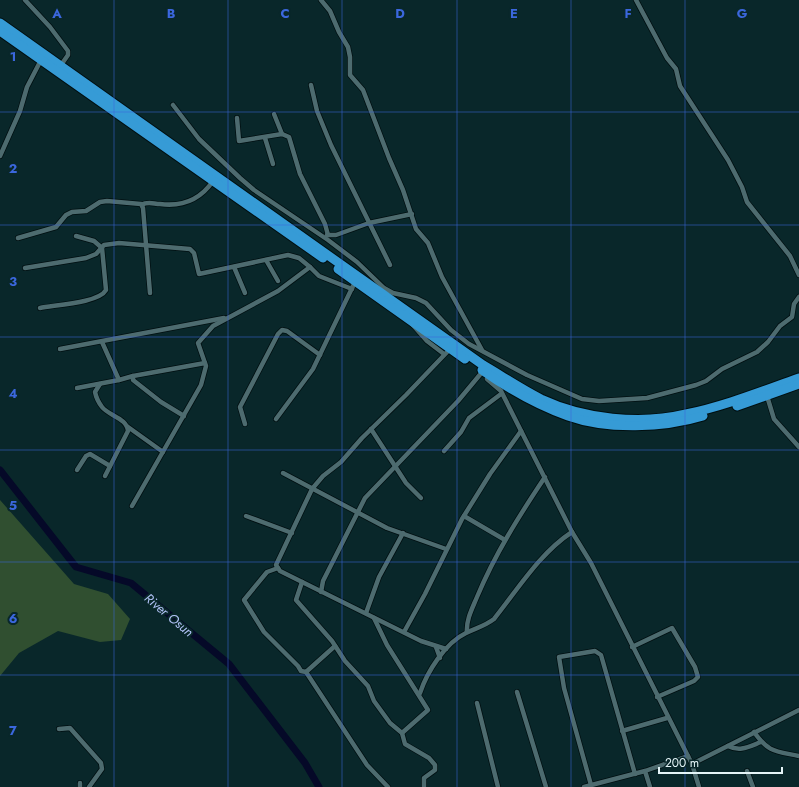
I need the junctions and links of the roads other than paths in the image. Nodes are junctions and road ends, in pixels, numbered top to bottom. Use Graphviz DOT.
graph roads {
  1 [pos="25,0"];
  2 [pos="321,0"];
  3 [pos="636,0"];
  4 [pos="0,23"];
  5 [pos="0,31"];
  6 [pos="41,60"];
  7 [pos="61,65"];
  8 [pos="311,85"];
  9 [pos="173,105"];
  10 [pos="274,114"];
  11 [pos="236,118"];
  12 [pos="282,134"];
  13 [pos="265,138"];
  14 [pos="7,139"];
  15 [pos="0,142"];
  16 [pos="1,153"];
  17 [pos="273,164"];
  18 [pos="213,181"];
  19 [pos="142,205"];
  20 [pos="412,214"];
  21 [pos="369,223"];
  22 [pos="76,236"];
  23 [pos="325,236"];
  24 [pos="18,238"];
  25 [pos="146,244"];
  26 [pos="102,248"];
  27 [pos="266,260"];
  28 [pos="390,265"];
  29 [pos="234,267"];
  30 [pos="25,268"];
  31 [pos="310,268"];
  32 [pos="799,275"];
  33 [pos="357,279"];
  34 [pos="278,281"];
  35 [pos="150,292"];
  36 [pos="245,293"];
  37 [pos="799,297"];
  38 [pos="40,308"];
  39 [pos="228,317"];
  40 [pos="212,320"];
  41 [pos="213,326"];
  42 [pos="102,342"];
  43 [pos="60,349"];
  44 [pos="482,350"];
  45 [pos="447,351"];
  46 [pos="320,355"];
  47 [pos="205,363"];
  48 [pos="482,372"];
  49 [pos="133,376"];
  50 [pos="799,378"];
  51 [pos="119,380"];
  52 [pos="100,384"];
  53 [pos="799,384"];
  54 [pos="77,388"];
  55 [pos="501,394"];
  56 [pos="767,396"];
  57 [pos="184,416"];
  58 [pos="276,419"];
  59 [pos="245,424"];
  60 [pos="128,427"];
  61 [pos="371,429"];
  62 [pos="521,430"];
  63 [pos="799,447"];
  64 [pos="444,451"];
  65 [pos="162,452"];
  66 [pos="110,466"];
  67 [pos="395,467"];
  68 [pos="77,470"];
  69 [pos="283,473"];
  70 [pos="105,476"];
  71 [pos="546,477"];
  72 [pos="312,489"];
  73 [pos="421,498"];
  74 [pos="132,506"];
  75 [pos="358,512"];
  76 [pos="246,516"];
  77 [pos="464,516"];
  78 [pos="572,532"];
  79 [pos="292,533"];
  80 [pos="403,533"];
  81 [pos="505,540"];
  82 [pos="446,550"];
  83 [pos="278,568"];
  84 [pos="302,582"];
  85 [pos="321,592"];
  86 [pos="366,613"];
  87 [pos="374,618"];
  88 [pos="404,632"];
  89 [pos="467,632"];
  90 [pos="335,646"];
  91 [pos="436,647"];
  92 [pos="632,647"];
  93 [pos="446,649"];
  94 [pos="440,658"];
  95 [pos="306,672"];
  96 [pos="517,692"];
  97 [pos="420,694"];
  98 [pos="657,697"];
  99 [pos="477,703"];
  100 [pos="798,711"];
  101 [pos="667,718"];
  102 [pos="59,729"];
  103 [pos="622,731"];
  104 [pos="754,732"];
  105 [pos="402,733"];
  106 [pos="761,742"];
  107 [pos="728,746"];
  108 [pos="688,756"];
  109 [pos="799,756"];
  110 [pos="692,764"];
  111 [pos="645,771"];
  112 [pos="747,771"];
  113 [pos="635,774"];
  114 [pos="591,785"];
  115 [pos="89,787"];
  116 [pos="388,787"];
  117 [pos="424,787"];
  118 [pos="498,787"];
  119 [pos="546,787"];
  120 [pos="584,787"];
  121 [pos="650,787"];
  122 [pos="699,787"];
  123 [pos="753,787"];
  1 -- 7 [label="street"];
  2 -- 20 [label="street"];
  3 -- 32 [label="street"];
  4 -- 7 [label="highway"];
  5 -- 6 [label="highway"];
  6 -- 14 [label="street"];
  6 -- 18 [label="highway"];
  7 -- 33 [label="highway"];
  8 -- 21 [label="street"];
  9 -- 23 [label="street"];
  10 -- 12 [label="street"];
  11 -- 13 [label="street"];
  12 -- 13 [label="street"];
  12 -- 23 [label="street"];
  13 -- 17 [label="street"];
  14 -- 15 [label="street"];
  14 -- 16 [label="street"];
  18 -- 19 [label="street"];
  18 -- 33 [label="highway"];
  19 -- 24 [label="street"];
  19 -- 25 [label="street"];
  20 -- 21 [label="street"];
  20 -- 44 [label="street"];
  21 -- 23 [label="street"];
  21 -- 28 [label="street"];
  22 -- 26 [label="street"];
  23 -- 33 [label="street"];
  25 -- 26 [label="street"];
  25 -- 29 [label="street"];
  25 -- 35 [label="street"];
  26 -- 30 [label="street"];
  26 -- 38 [label="street"];
  27 -- 29 [label="street"];
  27 -- 31 [label="street"];
  27 -- 34 [label="street"];
  29 -- 36 [label="street"];
  31 -- 33 [label="street"];
  31 -- 39 [label="street"];
  33 -- 44 [label="street"];
  33 -- 45 [label="highway"];
  33 -- 46 [label="street"];
  33 -- 50 [label="highway"];
  37 -- 44 [label="street"];
  39 -- 40 [label="street"];
  39 -- 41 [label="street"];
  40 -- 41 [label="street"];
  40 -- 42 [label="street"];
  41 -- 47 [label="street"];
  42 -- 43 [label="street"];
  42 -- 51 [label="street"];
  45 -- 48 [label="highway"];
  45 -- 61 [label="street"];
  46 -- 58 [label="street"];
  46 -- 59 [label="street"];
  47 -- 49 [label="street"];
  47 -- 57 [label="street"];
  48 -- 55 [label="street"];
  48 -- 56 [label="highway"];
  48 -- 67 [label="street"];
  49 -- 51 [label="street"];
  49 -- 57 [label="street"];
  51 -- 52 [label="street"];
  52 -- 54 [label="street"];
  52 -- 60 [label="street"];
  53 -- 56 [label="highway"];
  55 -- 62 [label="street"];
  55 -- 64 [label="street"];
  56 -- 63 [label="street"];
  57 -- 65 [label="street"];
  60 -- 65 [label="street"];
  60 -- 66 [label="street"];
  61 -- 67 [label="street"];
  61 -- 72 [label="street"];
  62 -- 71 [label="street"];
  62 -- 77 [label="street"];
  65 -- 74 [label="street"];
  66 -- 68 [label="street"];
  66 -- 70 [label="street"];
  67 -- 73 [label="street"];
  67 -- 75 [label="street"];
  69 -- 72 [label="street"];
  71 -- 78 [label="street"];
  71 -- 81 [label="street"];
  72 -- 75 [label="street"];
  72 -- 79 [label="street"];
  75 -- 80 [label="street"];
  75 -- 85 [label="street"];
  76 -- 79 [label="street"];
  77 -- 81 [label="street"];
  77 -- 82 [label="street"];
  78 -- 89 [label="street"];
  78 -- 92 [label="street"];
  79 -- 83 [label="street"];
  80 -- 82 [label="street"];
  80 -- 86 [label="street"];
  81 -- 89 [label="street"];
  82 -- 88 [label="street"];
  83 -- 84 [label="street"];
  83 -- 95 [label="street"];
  84 -- 85 [label="street"];
  84 -- 90 [label="street"];
  85 -- 86 [label="street"];
  86 -- 87 [label="street"];
  87 -- 88 [label="street"];
  87 -- 97 [label="street"];
  88 -- 91 [label="street"];
  89 -- 93 [label="street"];
  90 -- 95 [label="street"];
  90 -- 105 [label="street"];
  91 -- 93 [label="street"];
  91 -- 94 [label="street"];
  92 -- 98 [label="street"];
  92 -- 98 [label="street"];
  93 -- 94 [label="street"];
  94 -- 97 [label="street"];
  95 -- 116 [label="street"];
  96 -- 119 [label="street"];
  97 -- 105 [label="street"];
  98 -- 101 [label="street"];
  99 -- 118 [label="street"];
  100 -- 104 [label="street"];
  101 -- 103 [label="street"];
  101 -- 108 [label="street"];
  102 -- 115 [label="street"];
  103 -- 113 [label="street"];
  103 -- 114 [label="street"];
  104 -- 106 [label="street"];
  104 -- 107 [label="street"];
  105 -- 117 [label="street"];
  106 -- 107 [label="street"];
  106 -- 109 [label="street"];
  107 -- 110 [label="street"];
  108 -- 110 [label="street"];
  108 -- 111 [label="street"];
  110 -- 122 [label="street"];
  111 -- 113 [label="street"];
  111 -- 121 [label="street"];
  112 -- 123 [label="street"];
  113 -- 114 [label="street"];
  114 -- 120 [label="street"];
}
